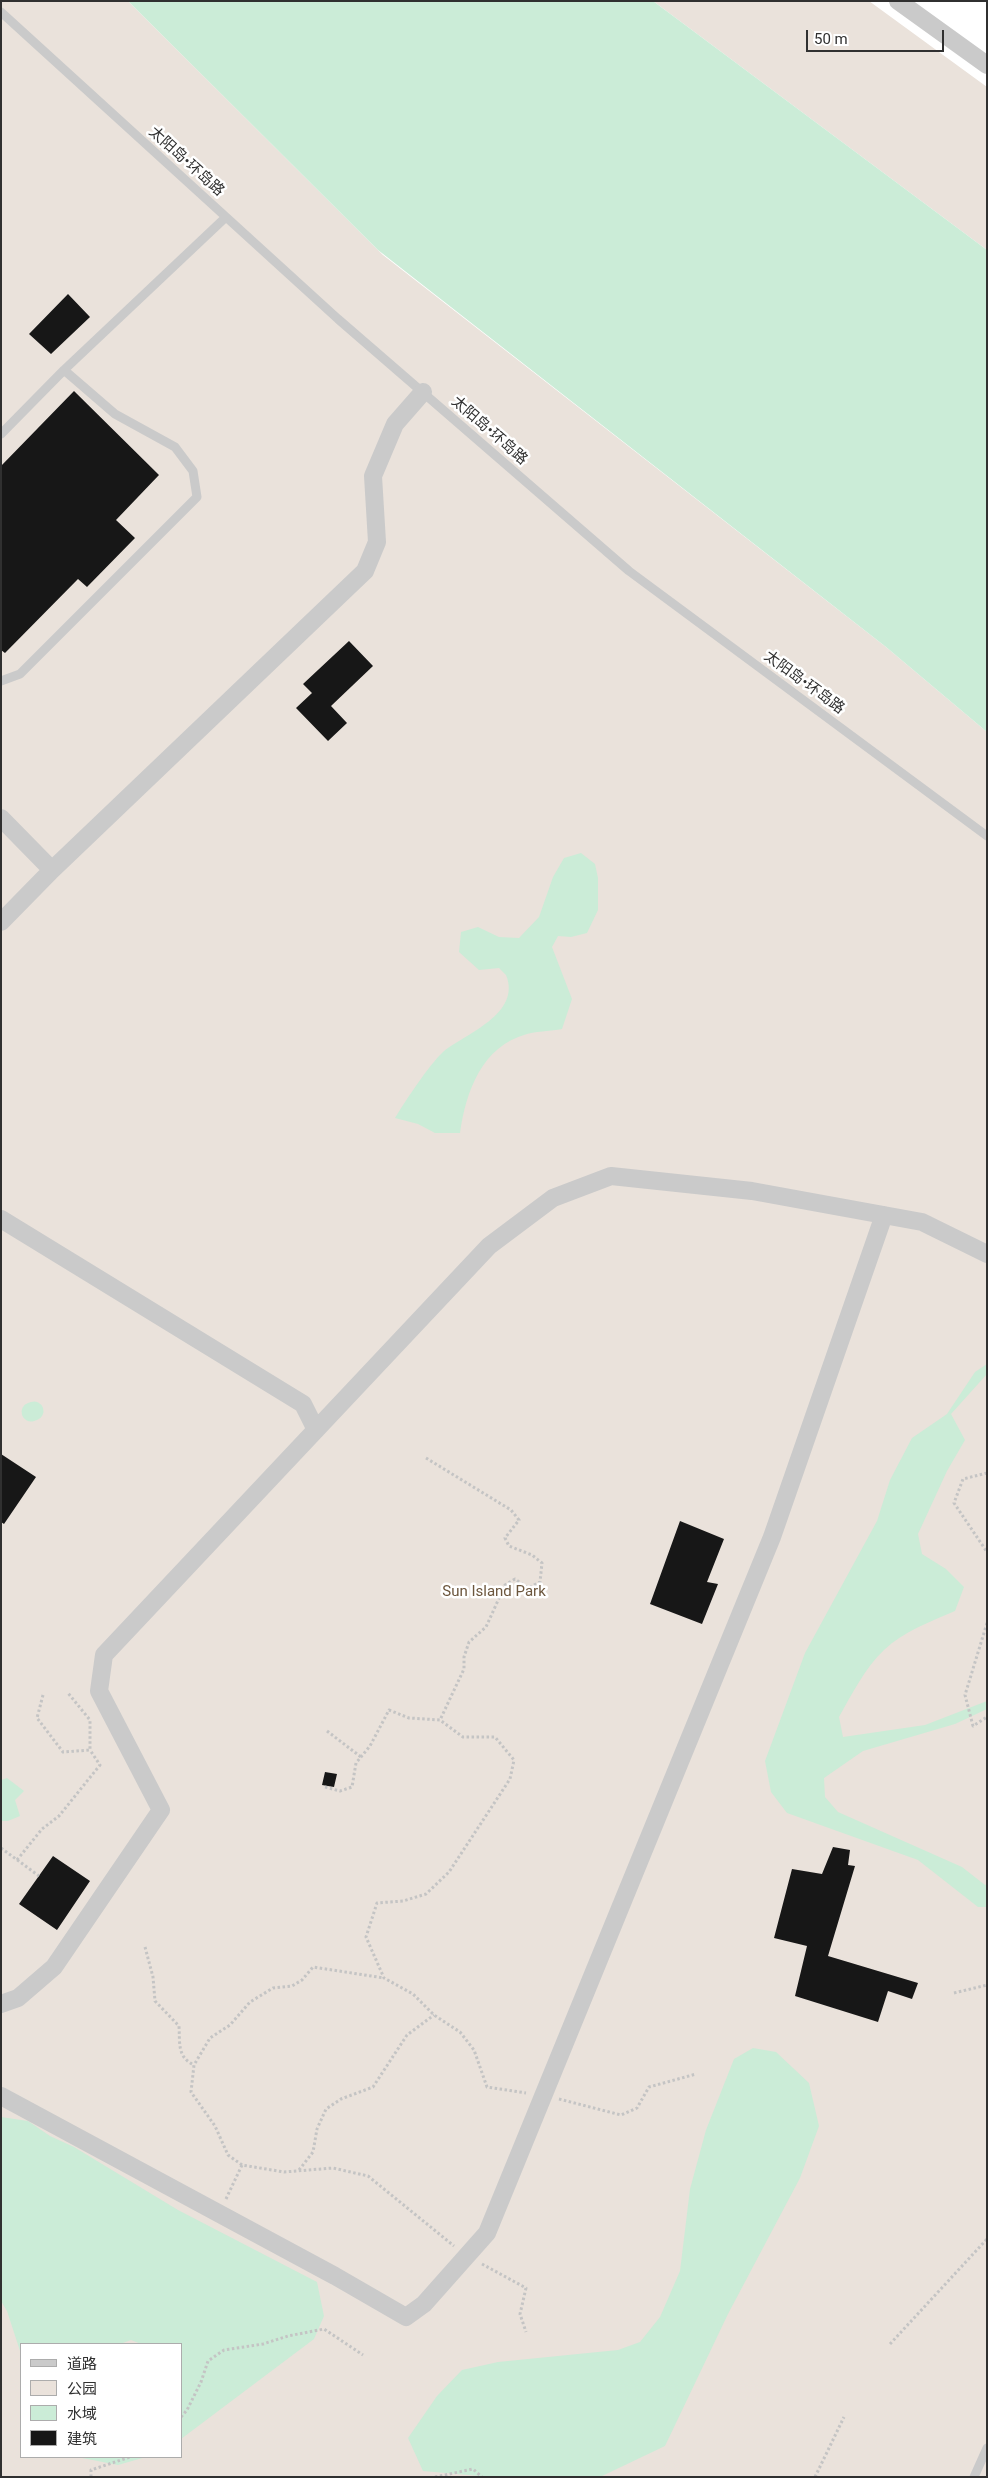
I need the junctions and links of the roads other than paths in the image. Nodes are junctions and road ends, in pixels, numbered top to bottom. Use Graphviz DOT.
graph roads {
  1 [pos="898,1"];
  2 [pos="1,12"];
  3 [pos="987,65"];
  4 [pos="226,217"];
  5 [pos="64,370"];
  6 [pos="423,392"];
  7 [pos="1,434"];
  8 [pos="1,681"];
  9 [pos="1,818"];
  10 [pos="987,836"];
  11 [pos="52,870"];
  12 [pos="1,922"];
  13 [pos="884,1215"];
  14 [pos="1,1219"];
  15 [pos="987,1254"];
  16 [pos="316,1430"];
  17 [pos="1,2004"];
  18 [pos="1,2096"];
  19 [pos="987,2448"];
  20 [pos="974,2477"];
  1 -- 3 [label="street"];
  2 -- 4 [label="lane, 太阳岛•环岛路"];
  4 -- 5 [label="lane"];
  4 -- 6 [label="lane, 太阳岛•环岛路"];
  5 -- 7 [label="lane"];
  5 -- 8 [label="lane"];
  6 -- 10 [label="lane, 太阳岛•环岛路"];
  6 -- 11 [label="street"];
  9 -- 11 [label="street"];
  11 -- 12 [label="street"];
  13 -- 15 [label="street"];
  13 -- 16 [label="street"];
  13 -- 18 [label="street"];
  14 -- 16 [label="street"];
  16 -- 17 [label="street"];
  19 -- 20 [label="lane"];
}
